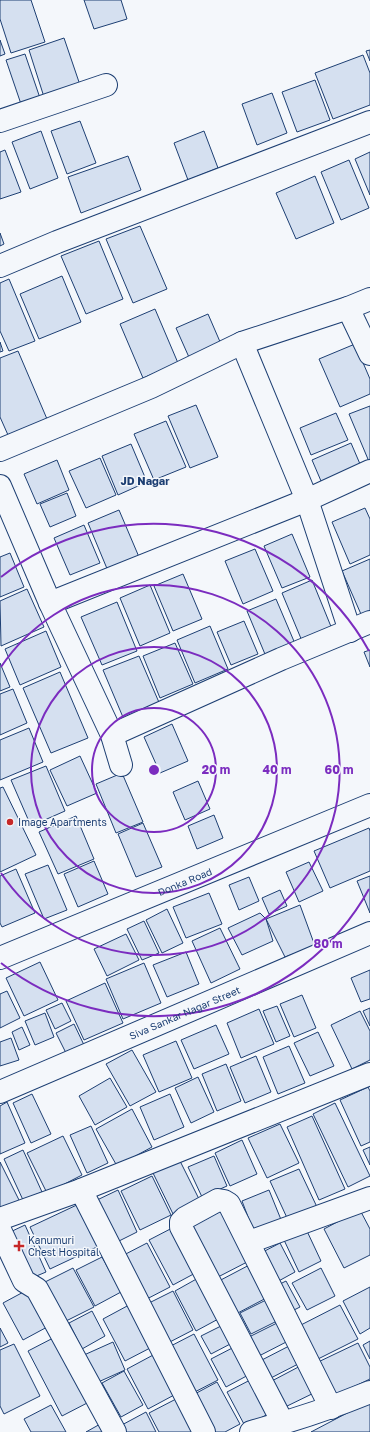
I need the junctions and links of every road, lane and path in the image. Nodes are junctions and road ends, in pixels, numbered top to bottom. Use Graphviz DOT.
graph roads {
  1 [pos="106,84"];
  2 [pos="0,121"];
  3 [pos="370,122"];
  4 [pos="0,266"];
  5 [pos="370,299"];
  6 [pos="348,308"];
  7 [pos="242,344"];
  8 [pos="370,354"];
  9 [pos="0,450"];
  10 [pos="370,471"];
  11 [pos="0,486"];
  12 [pos="307,500"];
  13 [pos="50,603"];
  14 [pos="370,622"];
  15 [pos="350,631"];
  16 [pos="112,735"];
  17 [pos="121,765"];
  18 [pos="370,805"];
  19 [pos="370,933"];
  20 [pos="0,958"];
  21 [pos="370,1074"];
  22 [pos="0,1092"];
  23 [pos="81,1190"];
  24 [pos="370,1198"];
  25 [pos="0,1219"];
  26 [pos="0,1230"];
  27 [pos="248,1242"];
  28 [pos="370,1392"];
  29 [pos="330,1408"];
  30 [pos="284,1423"];
  31 [pos="115,1432"];
  32 [pos="204,1432"];
  33 [pos="251,1432"];
  1 -- 2 [label="street"];
  3 -- 4 [label="street"];
  5 -- 6 [label="street"];
  6 -- 7 [label="street"];
  6 -- 8 [label="street"];
  7 -- 9 [label="street"];
  7 -- 12 [label="street"];
  10 -- 12 [label="street"];
  11 -- 13 [label="street"];
  12 -- 13 [label="street"];
  12 -- 15 [label="street"];
  13 -- 16 [label="street"];
  14 -- 15 [label="street"];
  15 -- 16 [label="street"];
  16 -- 17 [label="street"];
  18 -- 20 [label="street, Donka Road"];
  19 -- 22 [label="street, Siva Sankar Nagar Street"];
  21 -- 23 [label="street"];
  23 -- 25 [label="street"];
  23 -- 32 [label="street"];
  24 -- 27 [label="street"];
  26 -- 31 [label="street"];
  27 -- 29 [label="street"];
  27 -- 30 [label="street"];
  28 -- 29 [label="street"];
  29 -- 30 [label="street"];
  30 -- 33 [label="street"];
}
